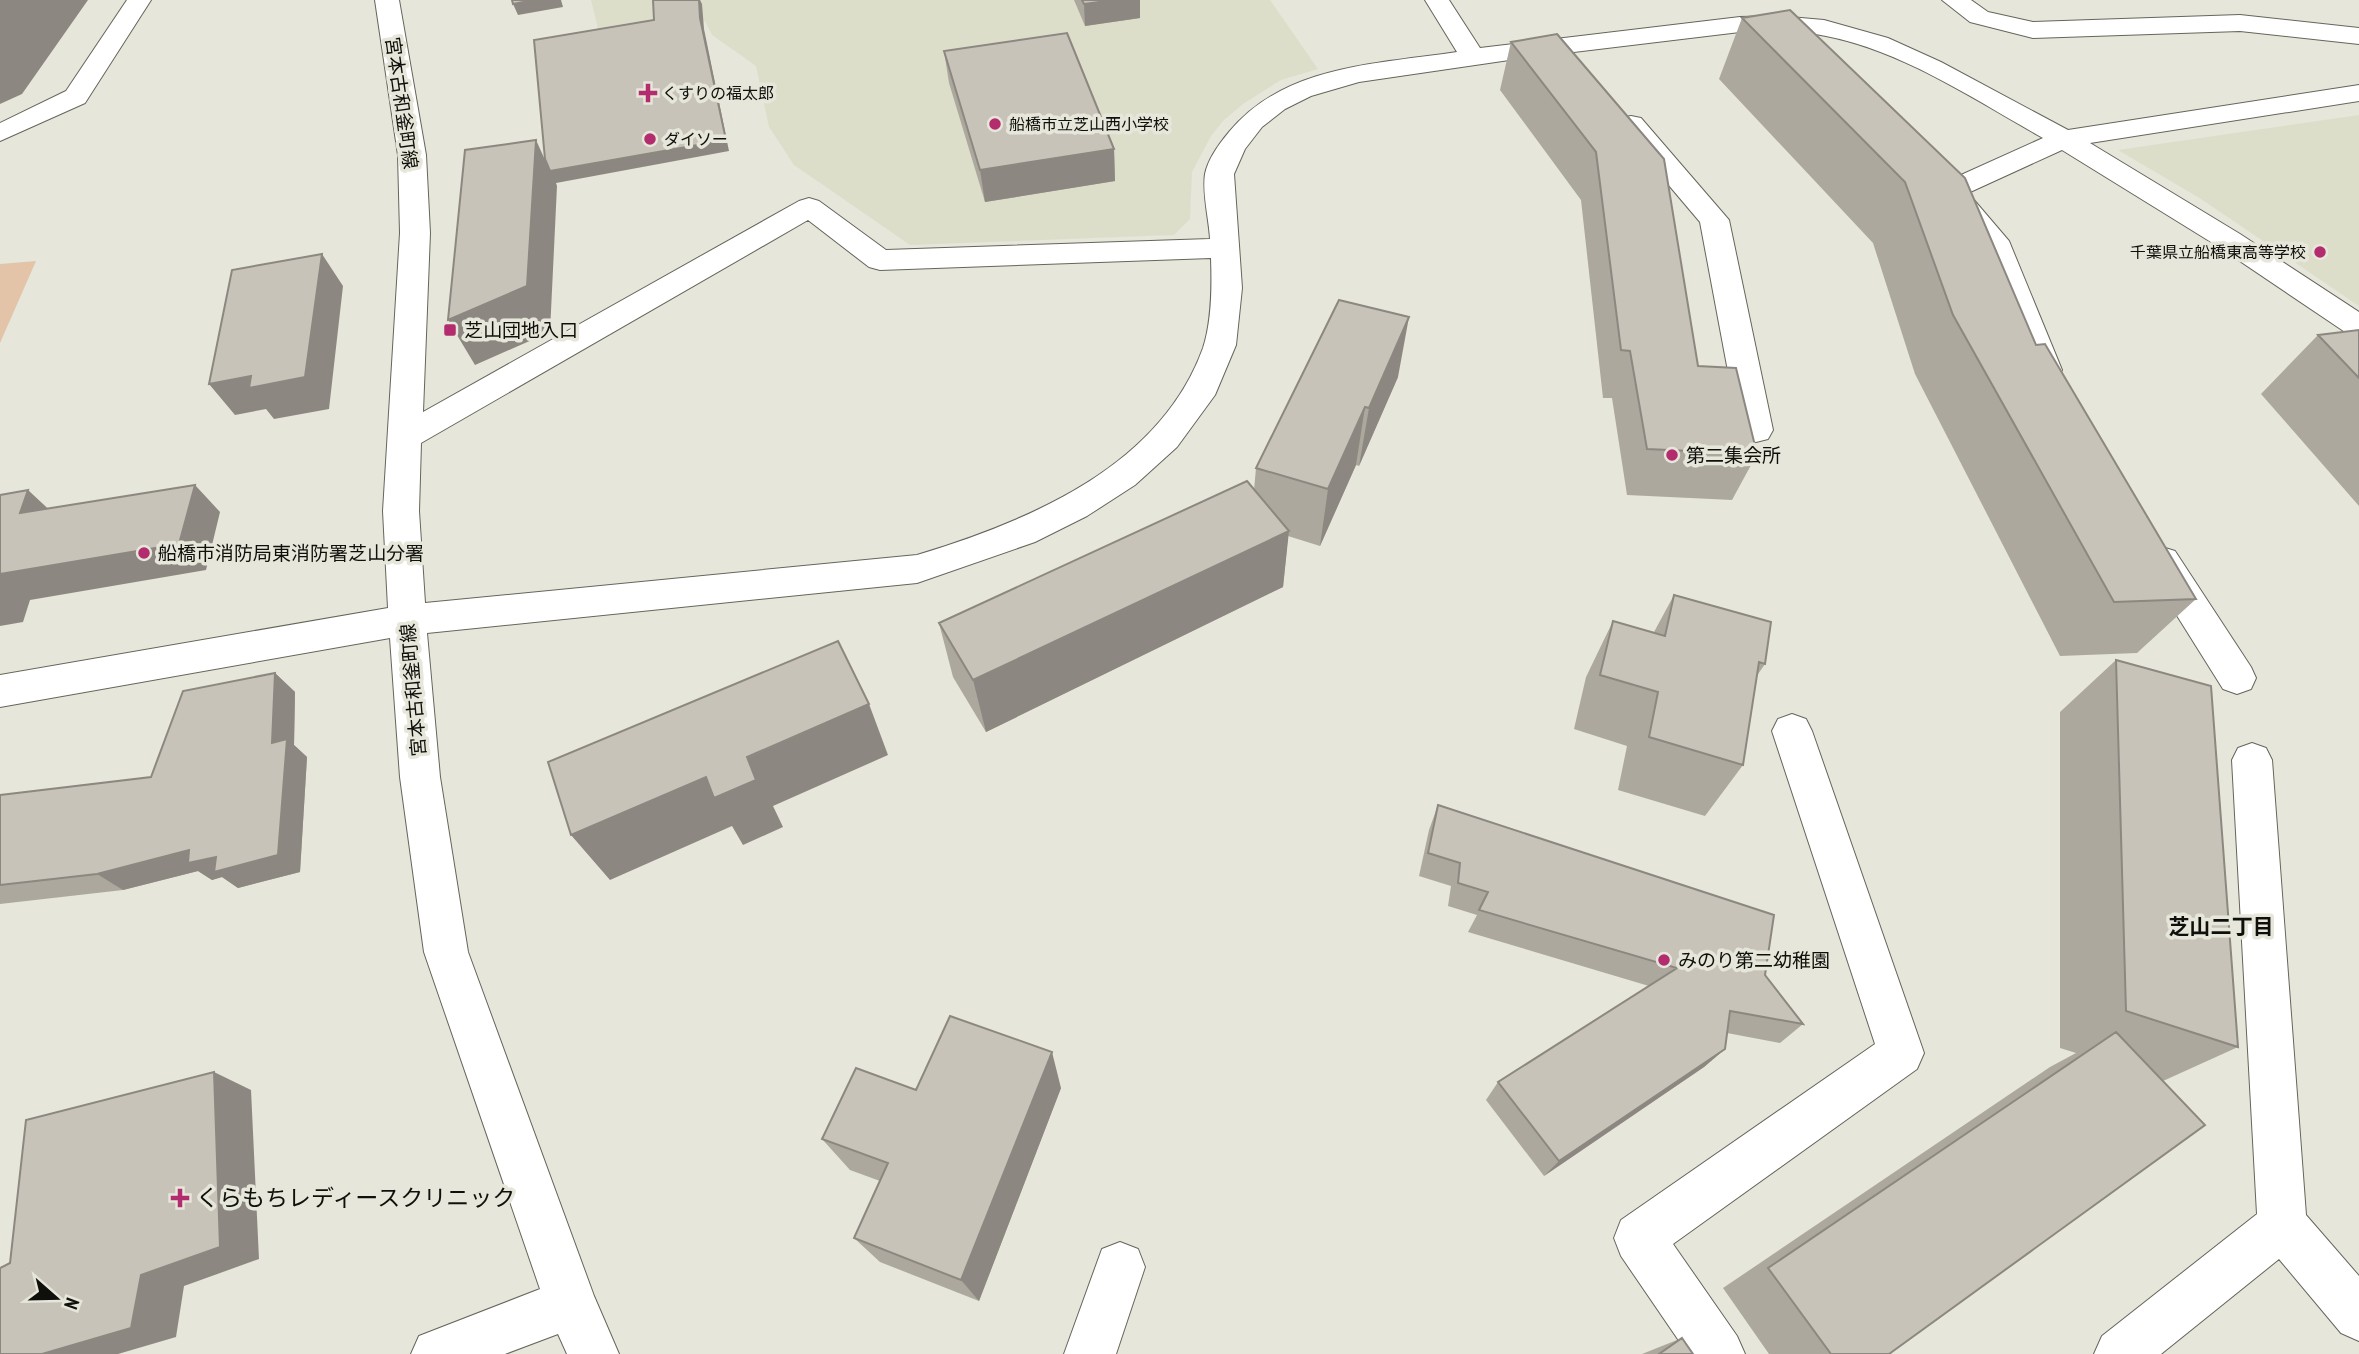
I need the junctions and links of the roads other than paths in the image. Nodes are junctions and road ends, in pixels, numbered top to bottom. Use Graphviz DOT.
graph roads {
  1 [pos="139,0"];
  2 [pos="387,0"];
  3 [pos="1437,0"];
  4 [pos="1954,0"];
  5 [pos="2128,0"];
  6 [pos="2320,9"];
  7 [pos="1815,13"];
  8 [pos="2146,24"];
  9 [pos="2351,35"];
  10 [pos="1562,46"];
  11 [pos="1473,57"];
  12 [pos="1583,69"];
  13 [pos="2359,93"];
  14 [pos="1609,100"];
  15 [pos="0,133"];
  16 [pos="2064,138"];
  17 [pos="1225,248"];
  18 [pos="2359,327"];
  19 [pos="2058,401"];
  20 [pos="1756,430"];
  21 [pos="405,437"];
  22 [pos="2147,539"];
  23 [pos="407,620"];
  24 [pos="2236,678"];
  25 [pos="0,691"];
  26 [pos="1792,732"];
  27 [pos="2252,760"];
  28 [pos="2283,1225"];
  29 [pos="1120,1267"];
  30 [pos="571,1303"];
  31 [pos="2359,1315"];
  32 [pos="437,1354"];
  33 [pos="593,1354"];
  34 [pos="1090,1354"];
  35 [pos="1718,1354"];
  36 [pos="2120,1354"];
  1 -- 15 [label="street"];
  2 -- 21 [label="street, 宮本古和釜町線"];
  3 -- 11 [label="street"];
  4 -- 8 [label="street"];
  5 -- 8 [label="street"];
  6 -- 9 [label="street"];
  7 -- 10 [label="street"];
  7 -- 16 [label="street"];
  8 -- 9 [label="street"];
  10 -- 11 [label="street"];
  10 -- 12 [label="street"];
  11 -- 17 [label="street"];
  13 -- 16 [label="street"];
  14 -- 20 [label="street"];
  16 -- 18 [label="street"];
  16 -- 19 [label="street"];
  17 -- 21 [label="street"];
  17 -- 23 [label="street"];
  21 -- 23 [label="street, 宮本古和釜町線"];
  22 -- 24 [label="street"];
  23 -- 25 [label="street"];
  23 -- 30 [label="street, 宮本古和釜町線"];
  26 -- 35 [label="street"];
  27 -- 28 [label="street"];
  28 -- 31 [label="street"];
  28 -- 36 [label="street"];
  29 -- 34 [label="street"];
  30 -- 32 [label="street"];
  30 -- 33 [label="street, 宮本古和釜町線"];
}
